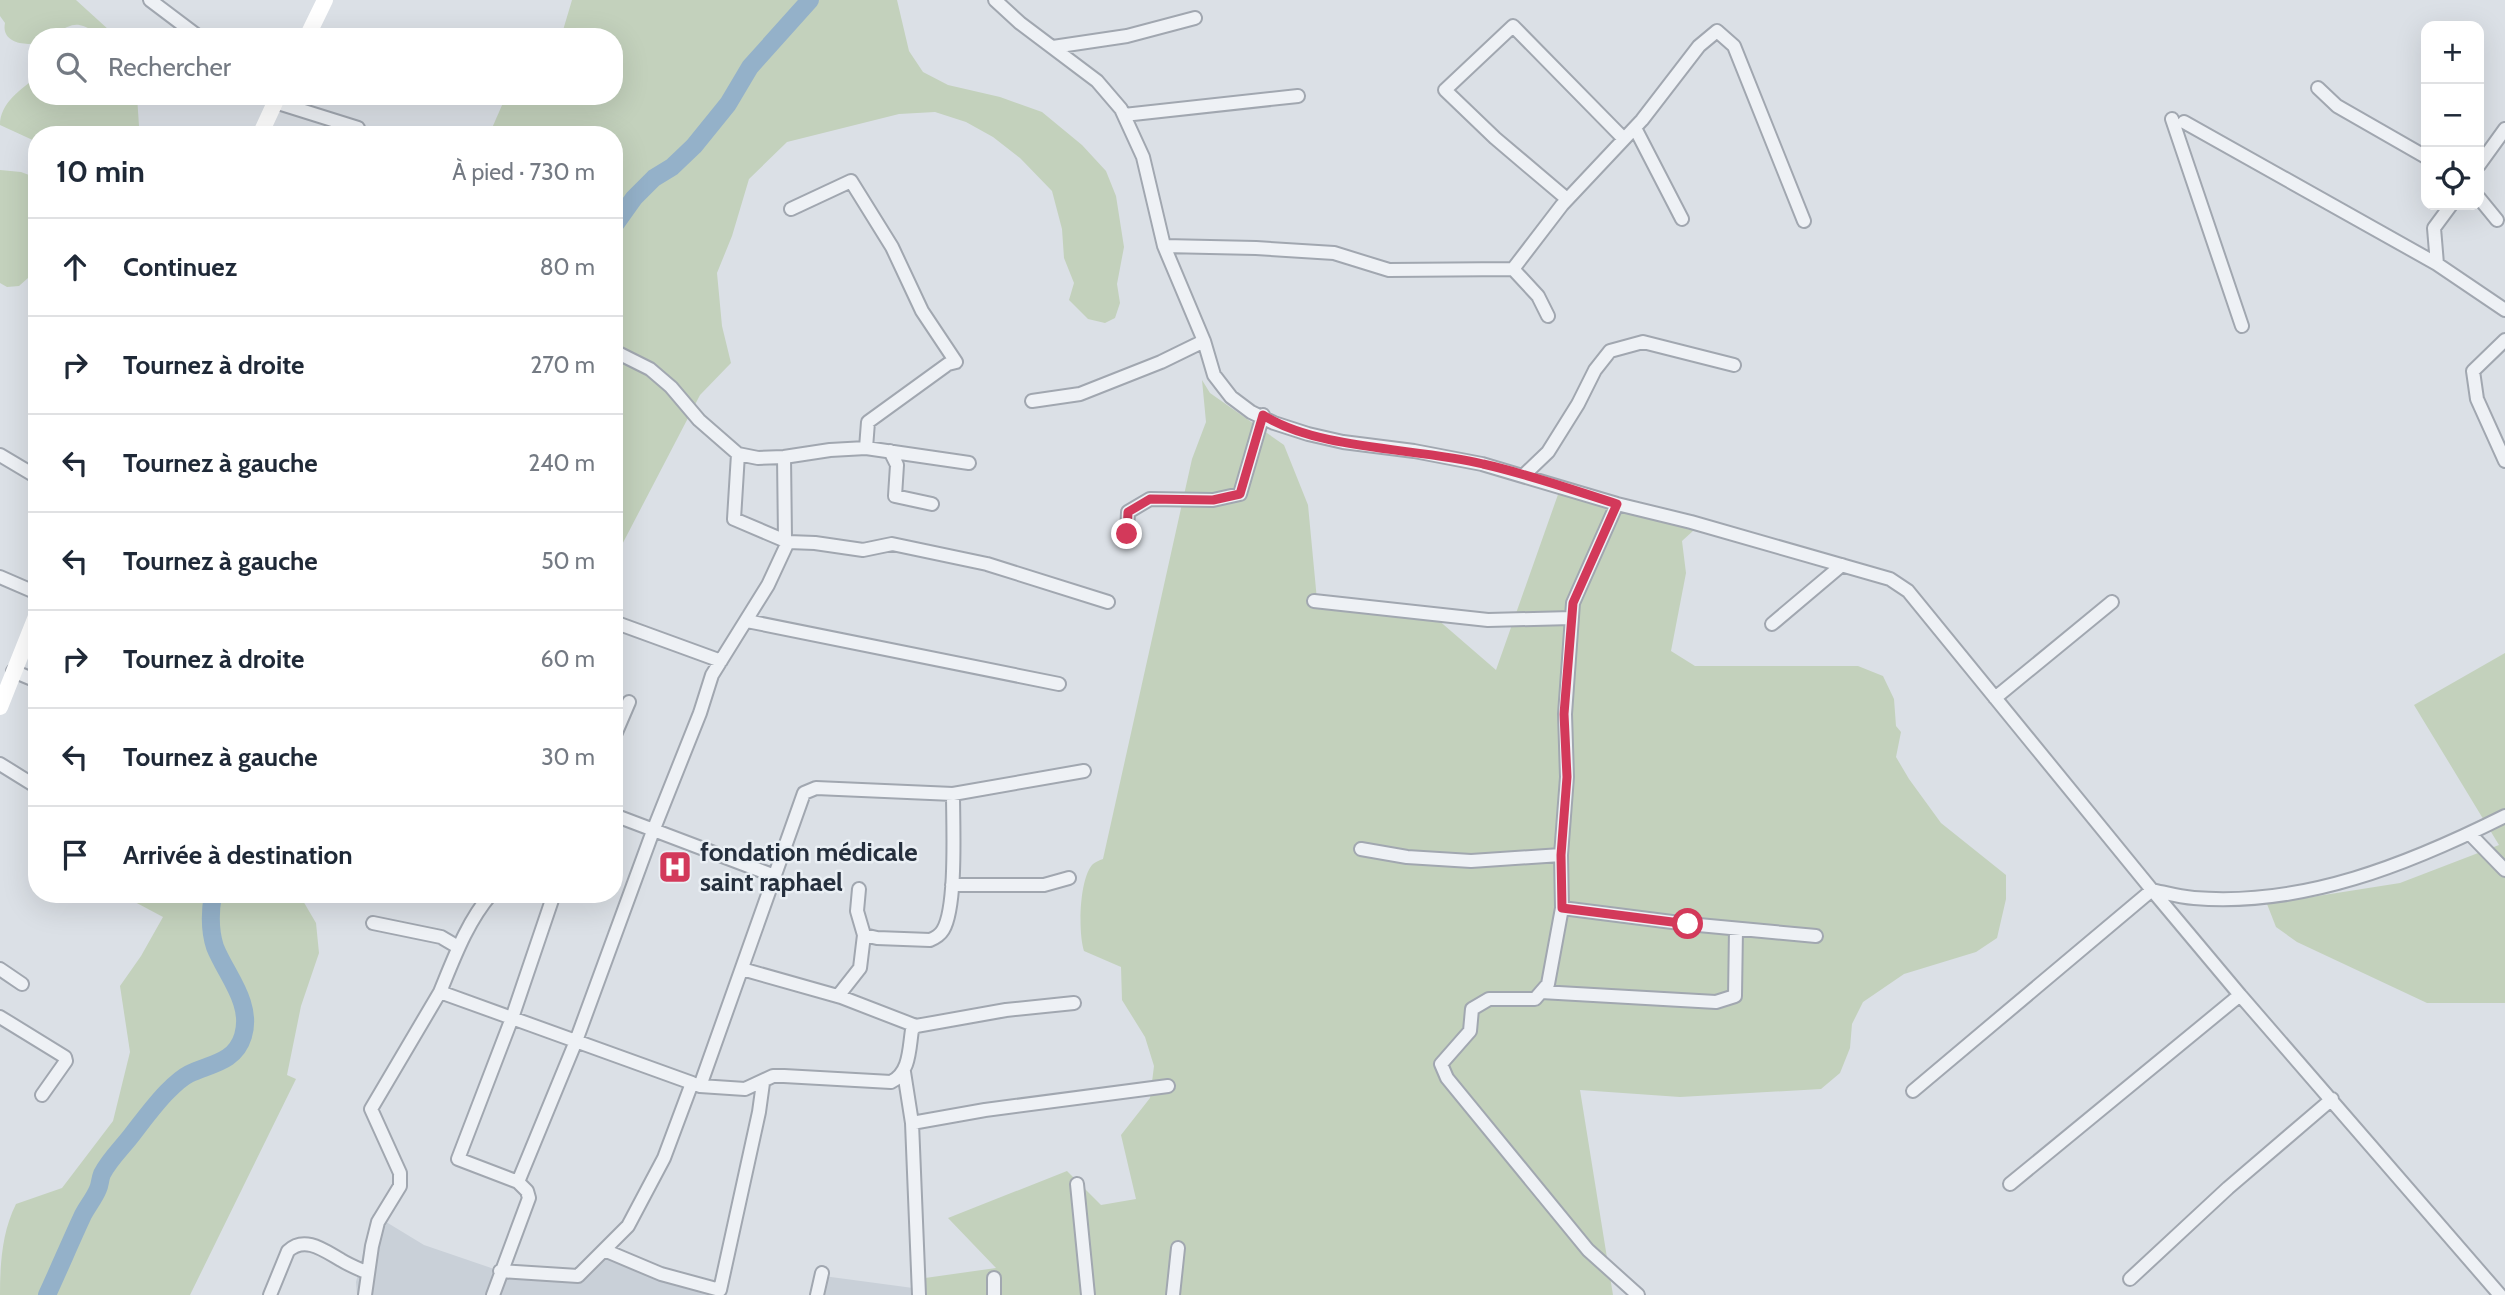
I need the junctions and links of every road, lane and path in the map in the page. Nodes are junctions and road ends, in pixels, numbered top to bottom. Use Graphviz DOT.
graph roads {
  1 [pos="150,0"];
  2 [pos="325,0"];
  3 [pos="995,0"];
  4 [pos="1195,18"];
  5 [pos="187,28"];
  6 [pos="311,28"];
  7 [pos="1053,47"];
  8 [pos="2318,88"];
  9 [pos="1298,96"];
  10 [pos="274,105"];
  11 [pos="294,105"];
  12 [pos="1124,115"];
  13 [pos="264,126"];
  14 [pos="352,126"];
  15 [pos="1635,128"];
  16 [pos="2505,128"];
  17 [pos="1625,139"];
  18 [pos="2421,154"];
  19 [pos="2484,158"];
  20 [pos="1567,199"];
  21 [pos="2484,204"];
  22 [pos="791,209"];
  23 [pos="2447,210"];
  24 [pos="1682,219"];
  25 [pos="2497,220"];
  26 [pos="1804,221"];
  27 [pos="1164,246"];
  28 [pos="2437,264"];
  29 [pos="1513,270"];
  30 [pos="2505,310"];
  31 [pos="1548,316"];
  32 [pos="2242,326"];
  33 [pos="2505,340"];
  34 [pos="1204,341"];
  35 [pos="623,356"];
  36 [pos="1734,365"];
  37 [pos="1031,401"];
  38 [pos="1263,415"];
  39 [pos="866,448"];
  40 [pos="890,451"];
  41 [pos="738,454"];
  42 [pos="0,455"];
  43 [pos="784,457"];
  44 [pos="2505,461"];
  45 [pos="969,463"];
  46 [pos="28,472"];
  47 [pos="1524,475"];
  48 [pos="932,504"];
  49 [pos="1617,504"];
  50 [pos="1127,534"];
  51 [pos="788,542"];
  52 [pos="1842,565"];
  53 [pos="0,577"];
  54 [pos="28,589"];
  55 [pos="1314,601"];
  56 [pos="1108,602"];
  57 [pos="2112,602"];
  58 [pos="1572,618"];
  59 [pos="747,621"];
  60 [pos="1772,624"];
  61 [pos="623,625"];
  62 [pos="28,647"];
  63 [pos="721,660"];
  64 [pos="13,671"];
  65 [pos="28,677"];
  66 [pos="1059,684"];
  67 [pos="1995,698"];
  68 [pos="629,702"];
  69 [pos="0,707"];
  70 [pos="623,716"];
  71 [pos="0,764"];
  72 [pos="1084,771"];
  73 [pos="28,781"];
  74 [pos="953,794"];
  75 [pos="2505,816"];
  76 [pos="623,819"];
  77 [pos="653,831"];
  78 [pos="2470,834"];
  79 [pos="1361,849"];
  80 [pos="1561,855"];
  81 [pos="2505,870"];
  82 [pos="775,876"];
  83 [pos="1069,878"];
  84 [pos="952,885"];
  85 [pos="859,889"];
  86 [pos="2152,890"];
  87 [pos="484,903"];
  88 [pos="551,903"];
  89 [pos="1562,908"];
  90 [pos="373,923"];
  91 [pos="1736,929"];
  92 [pos="864,935"];
  93 [pos="1816,936"];
  94 [pos="458,947"];
  95 [pos="0,969"];
  96 [pos="742,970"];
  97 [pos="22,985"];
  98 [pos="440,992"];
  99 [pos="1541,992"];
  100 [pos="2240,995"];
  101 [pos="838,996"];
  102 [pos="1074,1003"];
  103 [pos="0,1017"];
  104 [pos="512,1018"];
  105 [pos="916,1026"];
  106 [pos="576,1041"];
  107 [pos="905,1072"];
  108 [pos="762,1083"];
  109 [pos="696,1085"];
  110 [pos="1168,1086"];
  111 [pos="1913,1091"];
  112 [pos="42,1095"];
  113 [pos="2332,1099"];
  114 [pos="912,1123"];
  115 [pos="518,1182"];
  116 [pos="1077,1184"];
  117 [pos="2010,1184"];
  118 [pos="1178,1248"];
  119 [pos="604,1250"];
  120 [pos="500,1271"];
  121 [pos="368,1273"];
  122 [pos="822,1273"];
  123 [pos="994,1278"];
  124 [pos="2130,1279"];
  125 [pos="720,1293"];
  126 [pos="270,1295"];
  127 [pos="365,1295"];
  128 [pos="493,1295"];
  129 [pos="817,1295"];
  130 [pos="919,1295"];
  131 [pos="994,1295"];
  132 [pos="1088,1295"];
  133 [pos="1173,1295"];
  134 [pos="1638,1295"];
  135 [pos="2500,1295"];
  1 -- 5 [label="street"];
  2 -- 6 [label="main road"];
  3 -- 7 [label="street"];
  4 -- 7 [label="street"];
  7 -- 12 [label="street"];
  8 -- 18 [label="street"];
  9 -- 12 [label="street"];
  10 -- 13 [label="main road"];
  11 -- 14 [label="street"];
  12 -- 27 [label="street"];
  15 -- 17 [label="street"];
  15 -- 24 [label="street"];
  15 -- 26 [label="street"];
  16 -- 19 [label="street"];
  17 -- 20 [label="street"];
  17 -- 20 [label="street"];
  20 -- 29 [label="street"];
  21 -- 25 [label="street"];
  22 -- 39 [label="street"];
  23 -- 28 [label="street"];
  27 -- 29 [label="street"];
  27 -- 34 [label="street"];
  28 -- 30 [label="street"];
  28 -- 32 [label="street"];
  29 -- 31 [label="street"];
  33 -- 44 [label="street"];
  34 -- 37 [label="street"];
  34 -- 38 [label="street"];
  35 -- 41 [label="street"];
  36 -- 47 [label="street"];
  38 -- 47 [label="street"];
  38 -- 50 [label="street"];
  39 -- 40 [label="street"];
  39 -- 43 [label="street"];
  40 -- 45 [label="street"];
  40 -- 48 [label="street"];
  41 -- 43 [label="street"];
  41 -- 51 [label="street"];
  42 -- 46 [label="street"];
  43 -- 51 [label="street"];
  47 -- 49 [label="street"];
  49 -- 52 [label="street"];
  49 -- 58 [label="street"];
  51 -- 56 [label="street"];
  51 -- 59 [label="street"];
  52 -- 60 [label="street"];
  52 -- 67 [label="street"];
  53 -- 54 [label="street"];
  55 -- 58 [label="street"];
  57 -- 67 [label="street"];
  58 -- 80 [label="street"];
  59 -- 63 [label="street"];
  59 -- 66 [label="street"];
  61 -- 63 [label="street"];
  62 -- 64 [label="main road"];
  63 -- 77 [label="street"];
  64 -- 65 [label="street"];
  64 -- 69 [label="main road"];
  67 -- 86 [label="street"];
  68 -- 70 [label="street"];
  71 -- 73 [label="street"];
  72 -- 74 [label="street"];
  74 -- 82 [label="street"];
  74 -- 84 [label="street"];
  75 -- 78 [label="street"];
  76 -- 77 [label="street"];
  77 -- 82 [label="street"];
  77 -- 106 [label="street"];
  78 -- 81 [label="street"];
  78 -- 86 [label="street"];
  79 -- 80 [label="street"];
  80 -- 89 [label="street"];
  82 -- 96 [label="street"];
  83 -- 84 [label="street"];
  84 -- 92 [label="street"];
  85 -- 92 [label="street"];
  86 -- 100 [label="street"];
  86 -- 111 [label="street"];
  87 -- 94 [label="street"];
  88 -- 104 [label="street"];
  89 -- 91 [label="street"];
  89 -- 99 [label="street"];
  90 -- 94 [label="street"];
  91 -- 93 [label="street"];
  91 -- 99 [label="street"];
  92 -- 101 [label="street"];
  94 -- 98 [label="street"];
  95 -- 97 [label="street"];
  96 -- 101 [label="street"];
  96 -- 109 [label="street"];
  98 -- 104 [label="street"];
  98 -- 121 [label="street"];
  99 -- 134 [label="street"];
  100 -- 113 [label="street"];
  100 -- 117 [label="street"];
  101 -- 105 [label="street"];
  102 -- 105 [label="street"];
  103 -- 112 [label="street"];
  104 -- 106 [label="street"];
  104 -- 115 [label="street"];
  105 -- 107 [label="street"];
  106 -- 109 [label="street"];
  106 -- 115 [label="street"];
  107 -- 108 [label="street"];
  107 -- 114 [label="street"];
  108 -- 109 [label="street"];
  108 -- 125 [label="street"];
  109 -- 119 [label="street"];
  110 -- 114 [label="street"];
  113 -- 124 [label="street"];
  113 -- 135 [label="street"];
  114 -- 130 [label="street"];
  115 -- 120 [label="street"];
  116 -- 132 [label="street"];
  118 -- 133 [label="street"];
  119 -- 120 [label="street"];
  119 -- 125 [label="street"];
  120 -- 128 [label="street"];
  121 -- 126 [label="street"];
  121 -- 127 [label="street"];
  122 -- 129 [label="street"];
  123 -- 131 [label="street"];
}
